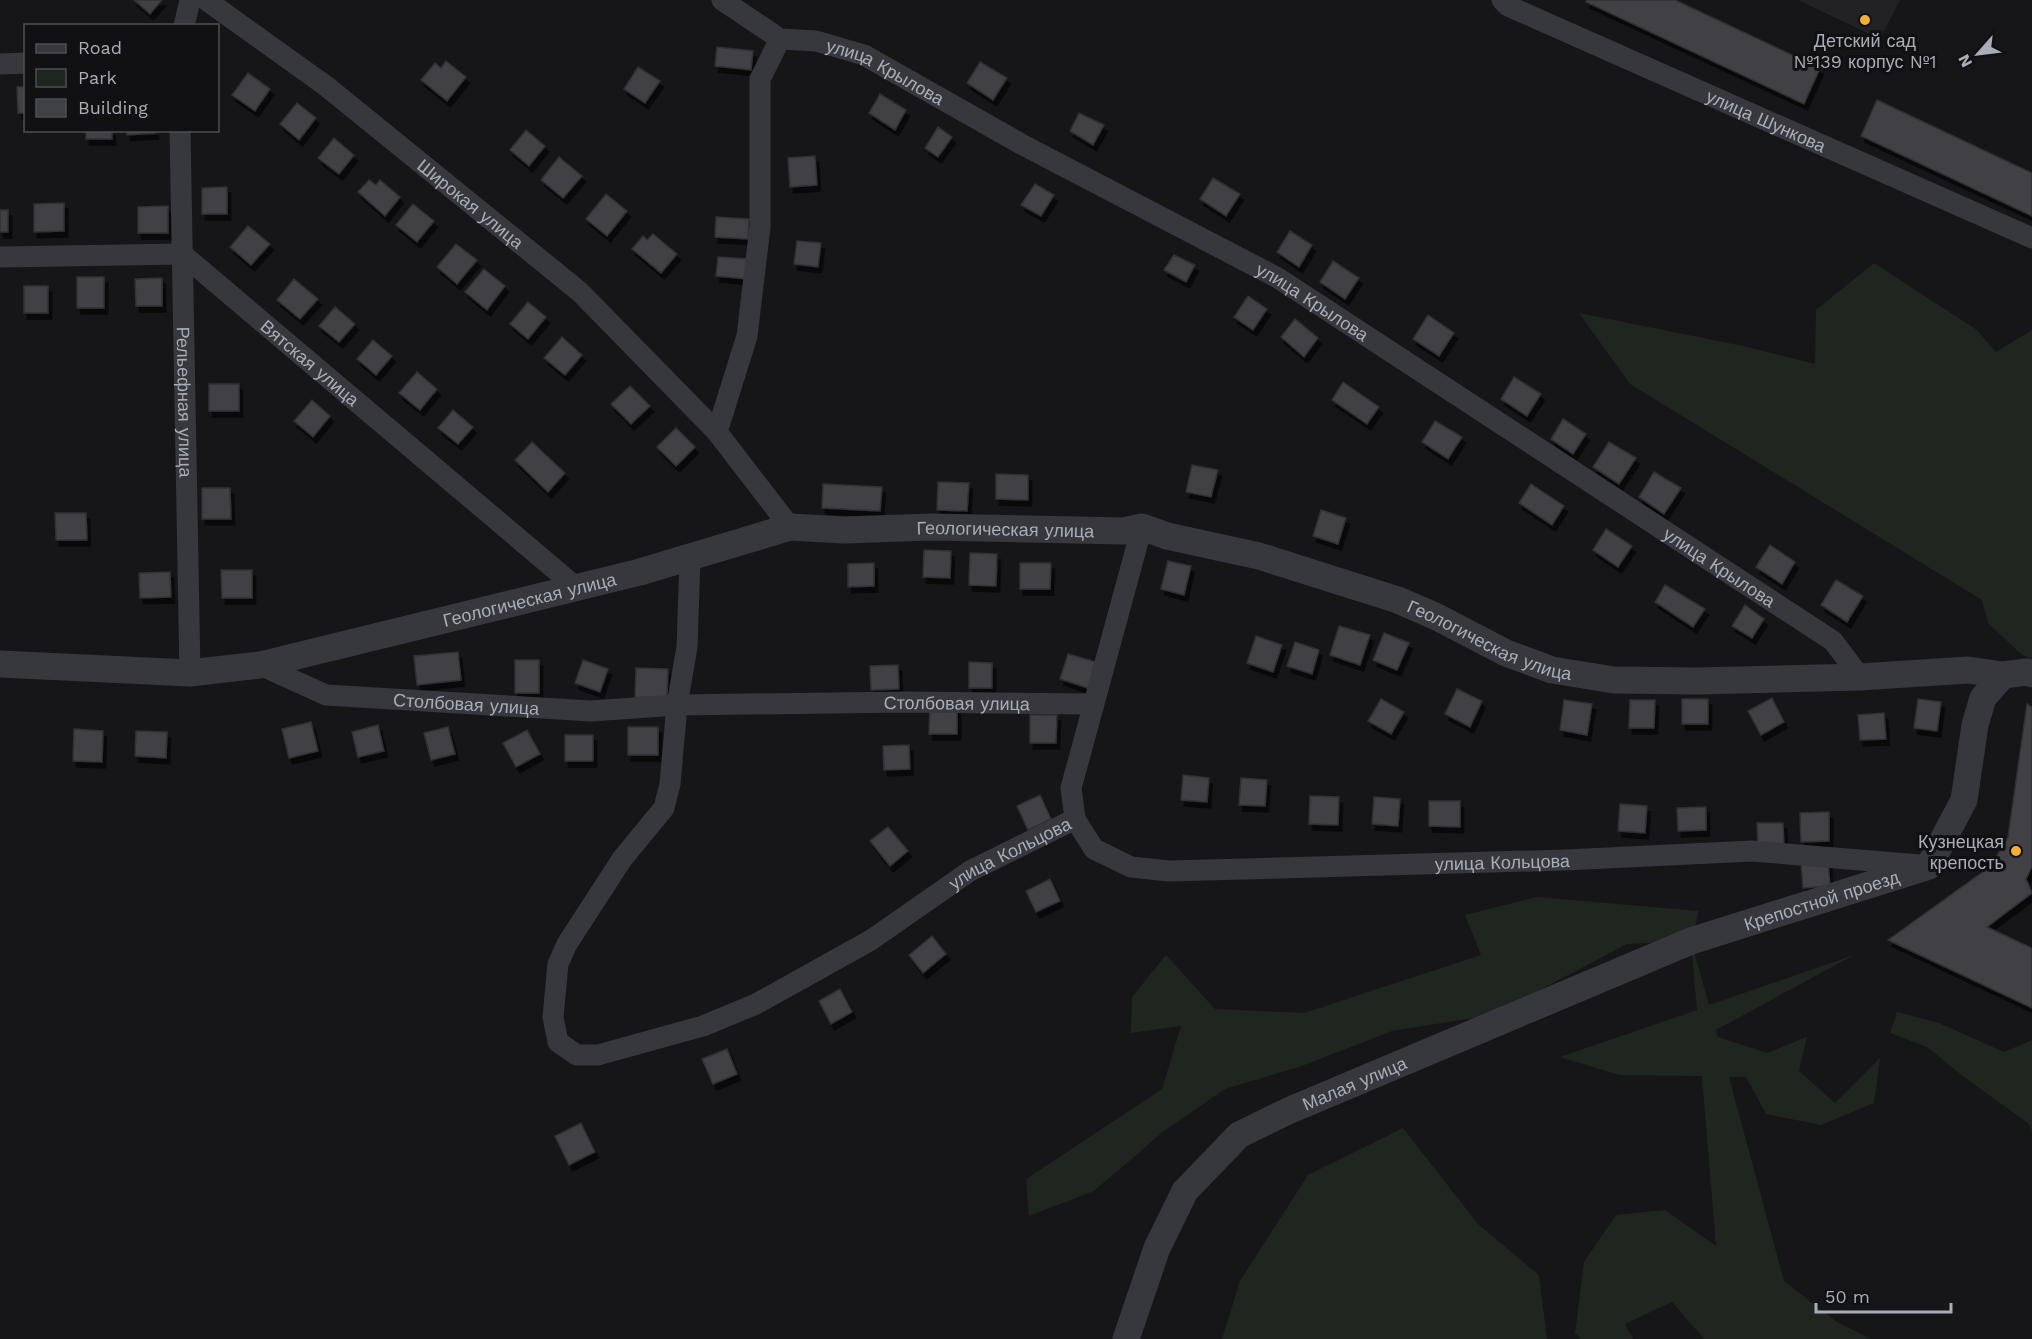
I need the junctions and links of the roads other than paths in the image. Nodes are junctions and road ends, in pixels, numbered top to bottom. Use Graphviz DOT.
graph roads {
  1 [pos="190,0"];
  2 [pos="206,0"];
  3 [pos="722,0"];
  4 [pos="1502,0"];
  5 [pos="184,24"];
  6 [pos="780,39"];
  7 [pos="24,63"];
  8 [pos="0,64"];
  9 [pos="180,132"];
  10 [pos="2032,238"];
  11 [pos="182,254"];
  12 [pos="0,256"];
  13 [pos="717,432"];
  14 [pos="790,527"];
  15 [pos="1142,527"];
  16 [pos="690,558"];
  17 [pos="577,588"];
  18 [pos="0,664"];
  19 [pos="260,665"];
  20 [pos="190,673"];
  21 [pos="2032,674"];
  22 [pos="2003,675"];
  23 [pos="1860,677"];
  24 [pos="1092,704"];
  25 [pos="677,705"];
  26 [pos="1076,819"];
  27 [pos="1929,866"];
  28 [pos="1691,941"];
  29 [pos="1126,1339"];
  1 -- 5 [label="street"];
  2 -- 13 [label="street, Широкая улица"];
  3 -- 6 [label="street"];
  4 -- 10 [label="street, улица Шункова"];
  6 -- 13 [label="street"];
  6 -- 23 [label="street, улица Крылова"];
  7 -- 8 [label="street"];
  9 -- 11 [label="street, Рельефная улица"];
  11 -- 12 [label="street"];
  11 -- 17 [label="street, Вятская улица"];
  11 -- 20 [label="street, Рельефная улица"];
  13 -- 14 [label="street, Широкая улица"];
  14 -- 15 [label="street, Геологическая улица"];
  14 -- 16 [label="street, Геологическая улица"];
  15 -- 23 [label="street, Геологическая улица"];
  15 -- 24 [label="street"];
  16 -- 17 [label="street, Геологическая улица"];
  16 -- 25 [label="street"];
  17 -- 19 [label="street, Геологическая улица"];
  18 -- 20 [label="street, Геологическая улица"];
  19 -- 20 [label="street, Геологическая улица"];
  19 -- 25 [label="street, Столбовая улица"];
  21 -- 22 [label="street"];
  22 -- 23 [label="street, Геологическая улица"];
  22 -- 27 [label="street"];
  24 -- 25 [label="street, Столбовая улица"];
  24 -- 26 [label="street"];
  25 -- 26 [label="street, улица Кольцова"];
  26 -- 27 [label="street, улица Кольцова"];
  27 -- 28 [label="street, Крепостной проезд"];
  28 -- 29 [label="street, Малая улица"];
}
